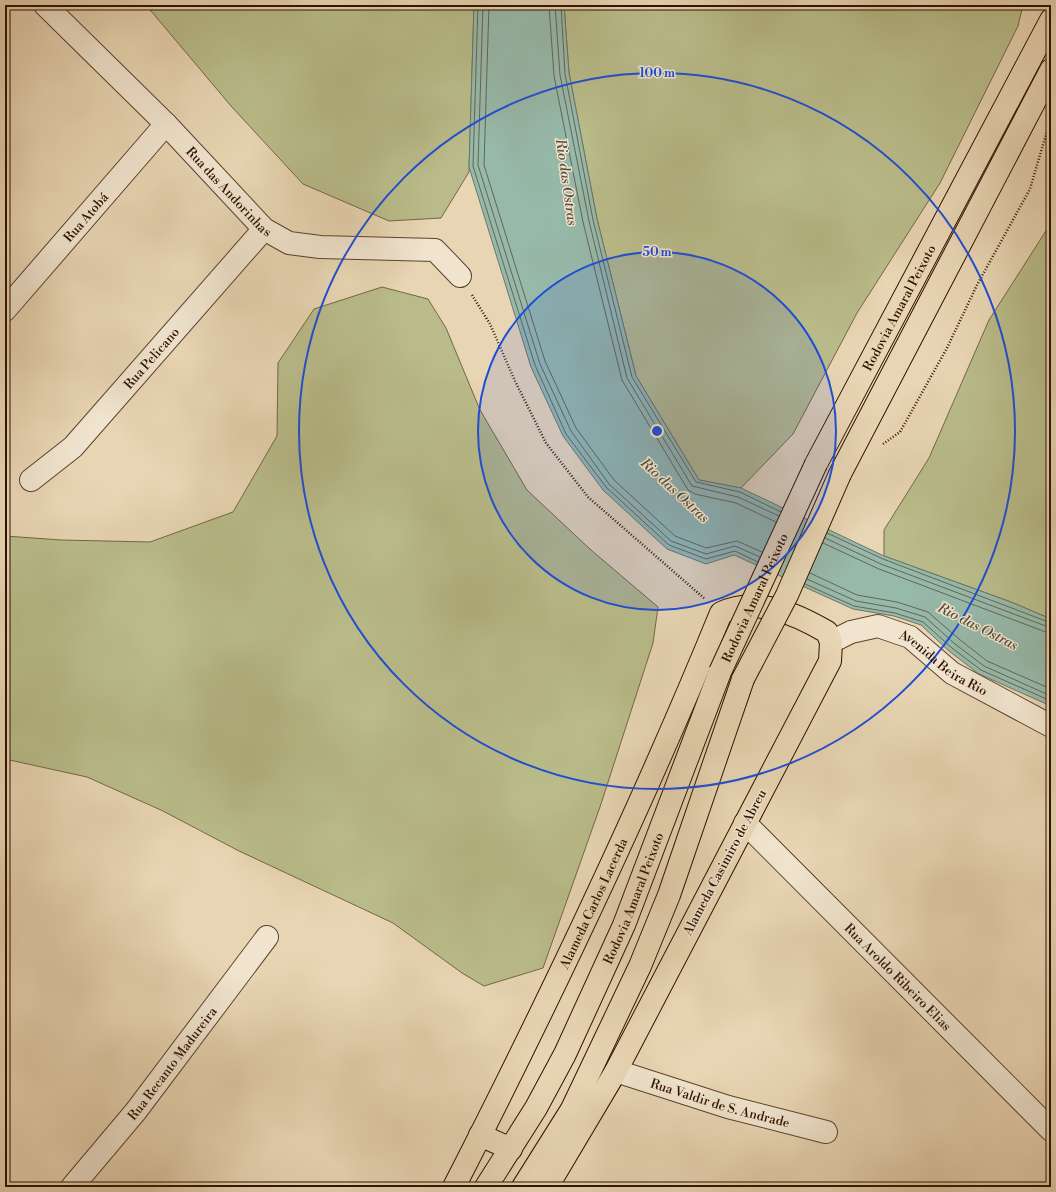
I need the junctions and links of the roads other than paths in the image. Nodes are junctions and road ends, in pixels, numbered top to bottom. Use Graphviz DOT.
graph roads {
  1 [pos="45,5"];
  2 [pos="1051,20"];
  3 [pos="1051,70"];
  4 [pos="166,124"];
  5 [pos="264,229"];
  6 [pos="460,276"];
  7 [pos="5,310"];
  8 [pos="31,480"];
  9 [pos="831,642"];
  10 [pos="1051,726"];
  11 [pos="745,823"];
  12 [pos="267,937"];
  13 [pos="616,1072"];
  14 [pos="1051,1130"];
  15 [pos="826,1132"];
  16 [pos="480,1135"];
  17 [pos="511,1149"];
  18 [pos="72,1187"];
  19 [pos="454,1187"];
  20 [pos="486,1187"];
  21 [pos="523,1187"];
  22 [pos="547,1187"];
  1 -- 4 [label="street, Rua das Andorinhas"];
  2 -- 17 [label="main road, Rodovia Amaral Peixoto, bridge"];
  3 -- 21 [label="main road, Rodovia Amaral Peixoto, bridge"];
  4 -- 5 [label="street, Rua das Andorinhas"];
  4 -- 7 [label="street, Rua Atobá"];
  5 -- 6 [label="street, Rua das Andorinhas"];
  5 -- 8 [label="street, Rua Pelicano"];
  9 -- 10 [label="street, Avenida Beira Rio"];
  9 -- 11 [label="main road, Alameda Casimiro de Abreu"];
  9 -- 16 [label="main road, Alameda Carlos Lacerda"];
  11 -- 13 [label="main road, Alameda Casimiro de Abreu"];
  11 -- 14 [label="street, Rua Aroldo Ribeiro Elias"];
  12 -- 18 [label="street, Rua Recanto Madureira"];
  13 -- 15 [label="street, Rua Valdir de S. Andrade"];
  13 -- 22 [label="main road, Alameda Casimiro de Abreu"];
  16 -- 17 [label="main road"];
  16 -- 19 [label="main road, Alameda Carlos Lacerda"];
  17 -- 20 [label="main road, Rodovia Amaral Peixoto"];
}
